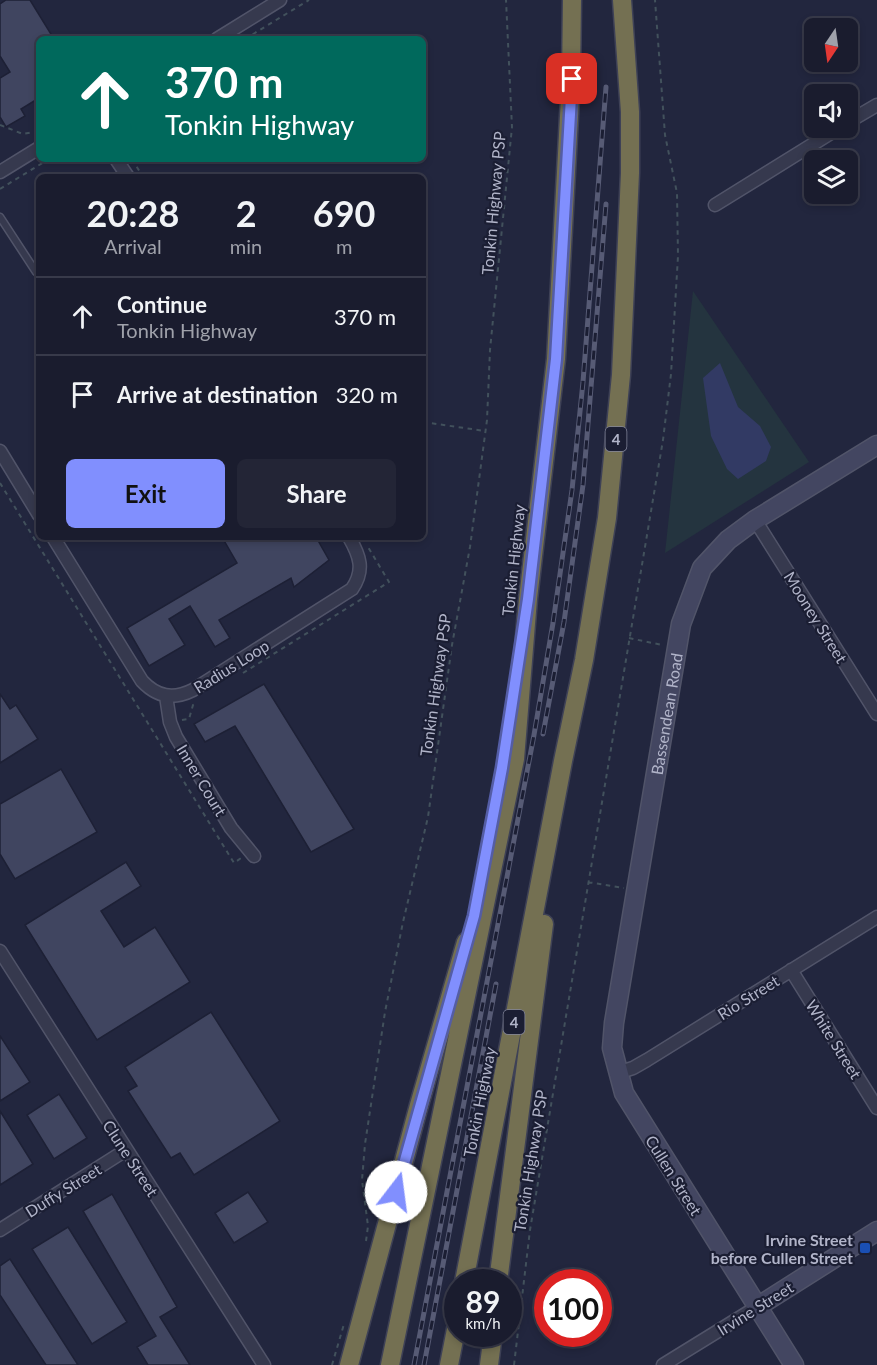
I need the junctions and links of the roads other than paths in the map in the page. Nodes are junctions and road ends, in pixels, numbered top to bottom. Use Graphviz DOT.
graph roads {
  1 [pos="280,0"];
  2 [pos="572,0"];
  3 [pos="622,0"];
  4 [pos="222,36"];
  5 [pos="877,105"];
  6 [pos="858,116"];
  7 [pos="823,138"];
  8 [pos="36,150"];
  9 [pos="0,170"];
  10 [pos="715,205"];
  11 [pos="0,217"];
  12 [pos="36,272"];
  13 [pos="877,445"];
  14 [pos="0,451"];
  15 [pos="36,510"];
  16 [pos="755,520"];
  17 [pos="55,540"];
  18 [pos="351,540"];
  19 [pos="528,599"];
  20 [pos="166,696"];
  21 [pos="877,714"];
  22 [pos="563,761"];
  23 [pos="252,854"];
  24 [pos="877,917"];
  25 [pos="0,951"];
  26 [pos="790,970"];
  27 [pos="617,1073"];
  28 [pos="877,1108"];
  29 [pos="126,1150"];
  30 [pos="0,1230"];
  31 [pos="877,1231"];
  32 [pos="466,1269"];
  33 [pos="500,1269"];
  34 [pos="757,1307"];
  35 [pos="453,1347"];
  36 [pos="491,1347"];
  37 [pos="264,1365"];
  38 [pos="349,1365"];
  39 [pos="390,1365"];
  40 [pos="449,1365"];
  41 [pos="489,1365"];
  42 [pos="663,1365"];
  43 [pos="794,1365"];
  1 -- 4 [label="street"];
  2 -- 19 [label="highway, Tonkin Highway"];
  3 -- 22 [label="highway, Tonkin Highway / 4"];
  5 -- 6 [label="street"];
  7 -- 10 [label="street"];
  8 -- 9 [label="street"];
  11 -- 12 [label="lane"];
  13 -- 16 [label="street, Bassendean Road"];
  14 -- 15 [label="street"];
  16 -- 21 [label="street, Mooney Street"];
  16 -- 27 [label="street, Bassendean Road"];
  17 -- 20 [label="street"];
  18 -- 20 [label="street, Radius Loop"];
  19 -- 38 [label="highway"];
  19 -- 39 [label="highway, Tonkin Highway"];
  20 -- 23 [label="street, Inner Court"];
  22 -- 32 [label="highway, Tonkin Highway / 4"];
  22 -- 33 [label="highway"];
  24 -- 26 [label="street, Rio Street"];
  25 -- 29 [label="street, Clune Street"];
  26 -- 27 [label="street, Rio Street"];
  26 -- 28 [label="street, White Street"];
  27 -- 34 [label="street, Cullen Street"];
  29 -- 30 [label="street, Duffy Street"];
  29 -- 37 [label="street, Clune Street"];
  31 -- 34 [label="street, Irvine Street"];
  34 -- 42 [label="street, Irvine Street"];
  34 -- 43 [label="street, Cullen Street"];
  35 -- 40 [label="highway"];
  36 -- 41 [label="highway"];
}
